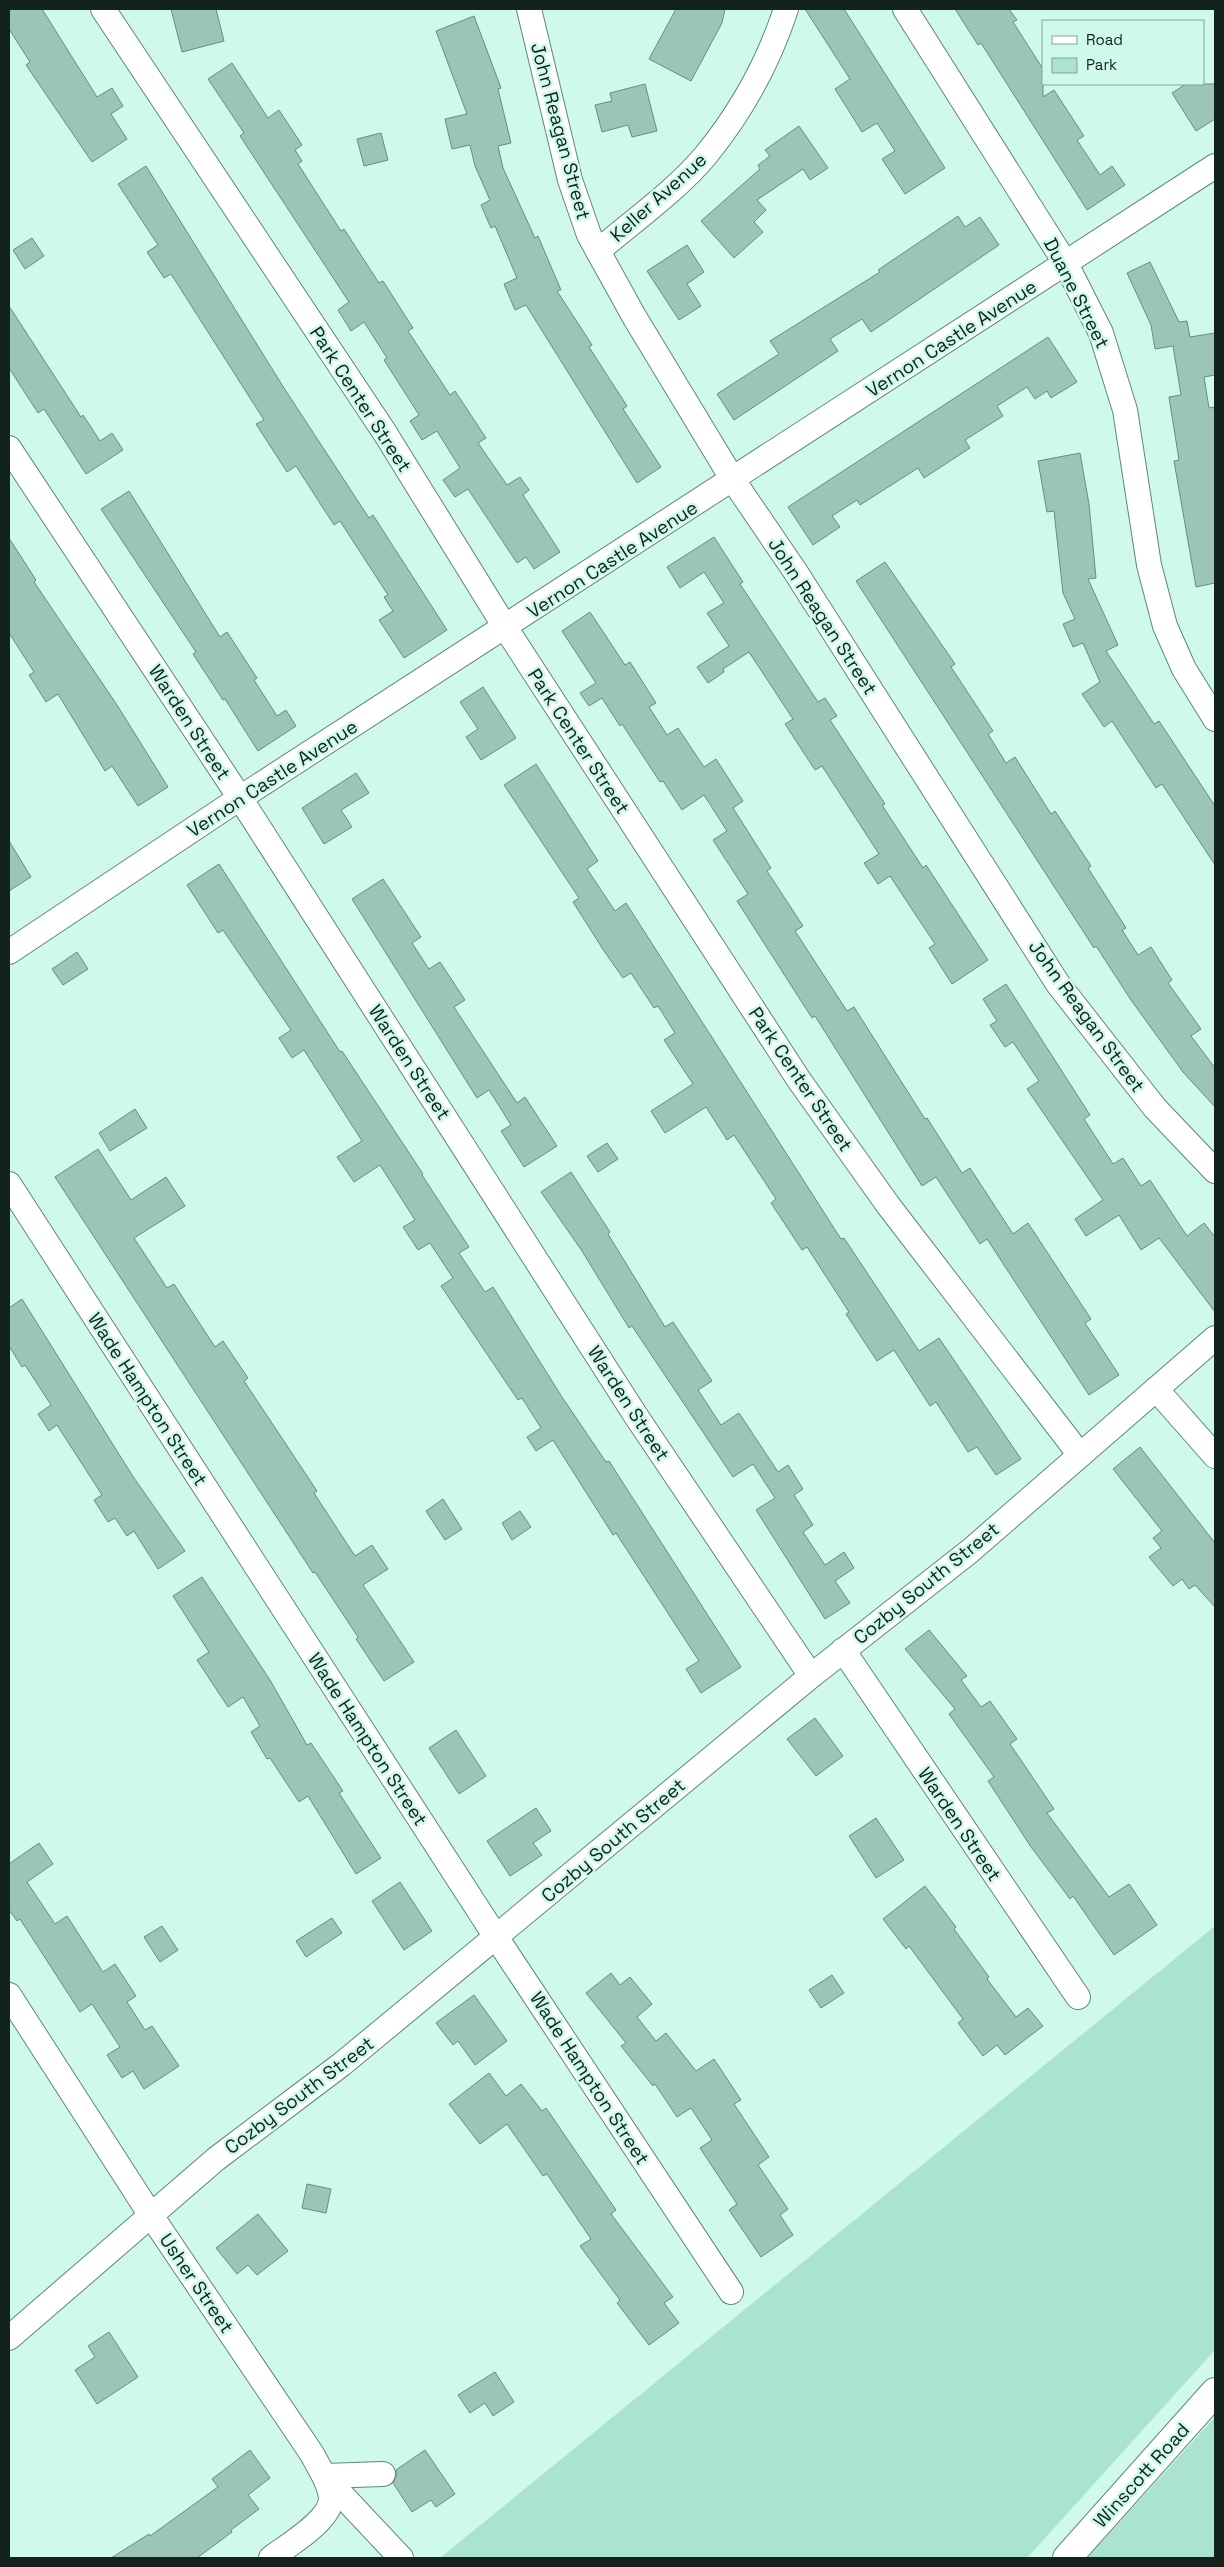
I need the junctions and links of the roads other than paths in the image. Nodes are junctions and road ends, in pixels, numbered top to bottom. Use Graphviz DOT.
graph roads {
  1 [pos="102,9"];
  2 [pos="529,9"];
  3 [pos="786,9"];
  4 [pos="905,9"];
  5 [pos="1215,166"];
  6 [pos="598,251"];
  7 [pos="1066,264"];
  8 [pos="9,448"];
  9 [pos="733,480"];
  10 [pos="505,628"];
  11 [pos="1215,719"];
  12 [pos="240,798"];
  13 [pos="9,952"];
  14 [pos="1215,1171"];
  15 [pos="9,1184"];
  16 [pos="1215,1338"];
  17 [pos="1156,1389"];
  18 [pos="1080,1455"];
  19 [pos="1215,1456"];
  20 [pos="843,1650"];
  21 [pos="811,1676"];
  22 [pos="496,1936"];
  23 [pos="9,1995"];
  24 [pos="1078,1997"];
  25 [pos="150,2214"];
  26 [pos="731,2292"];
  27 [pos="9,2338"];
  28 [pos="1215,2392"];
  29 [pos="383,2474"];
  30 [pos="324,2476"];
  31 [pos="271,2558"];
  32 [pos="401,2558"];
  33 [pos="1067,2558"];
  1 -- 10 [label="street, Park Center Street"];
  2 -- 6 [label="street, John Reagan Street"];
  3 -- 6 [label="street, Keller Avenue"];
  4 -- 7 [label="street, Duane Street"];
  5 -- 7 [label="street, Vernon Castle Avenue"];
  6 -- 9 [label="street, John Reagan Street"];
  7 -- 9 [label="street, Vernon Castle Avenue"];
  7 -- 11 [label="street, Duane Street"];
  8 -- 12 [label="street, Warden Street"];
  9 -- 10 [label="street, Vernon Castle Avenue"];
  9 -- 14 [label="street, John Reagan Street"];
  10 -- 12 [label="street, Vernon Castle Avenue"];
  10 -- 18 [label="street, Park Center Street"];
  12 -- 13 [label="street, Vernon Castle Avenue"];
  12 -- 21 [label="street, Warden Street"];
  15 -- 22 [label="street, Wade Hampton Street"];
  16 -- 17 [label="street, Cozby South Street"];
  17 -- 18 [label="street, Cozby South Street"];
  17 -- 19 [label="street"];
  18 -- 20 [label="street, Cozby South Street"];
  20 -- 21 [label="street, Cozby South Street"];
  20 -- 24 [label="street, Warden Street"];
  21 -- 22 [label="street, Cozby South Street"];
  22 -- 25 [label="street, Cozby South Street"];
  22 -- 26 [label="street, Wade Hampton Street"];
  23 -- 25 [label="street, Usher Street"];
  25 -- 27 [label="street, Cozby South Street"];
  25 -- 30 [label="street, Usher Street"];
  28 -- 33 [label="main road, Winscott Road"];
  29 -- 30 [label="street"];
  30 -- 31 [label="street"];
  30 -- 32 [label="street, Usher Street"];
}
